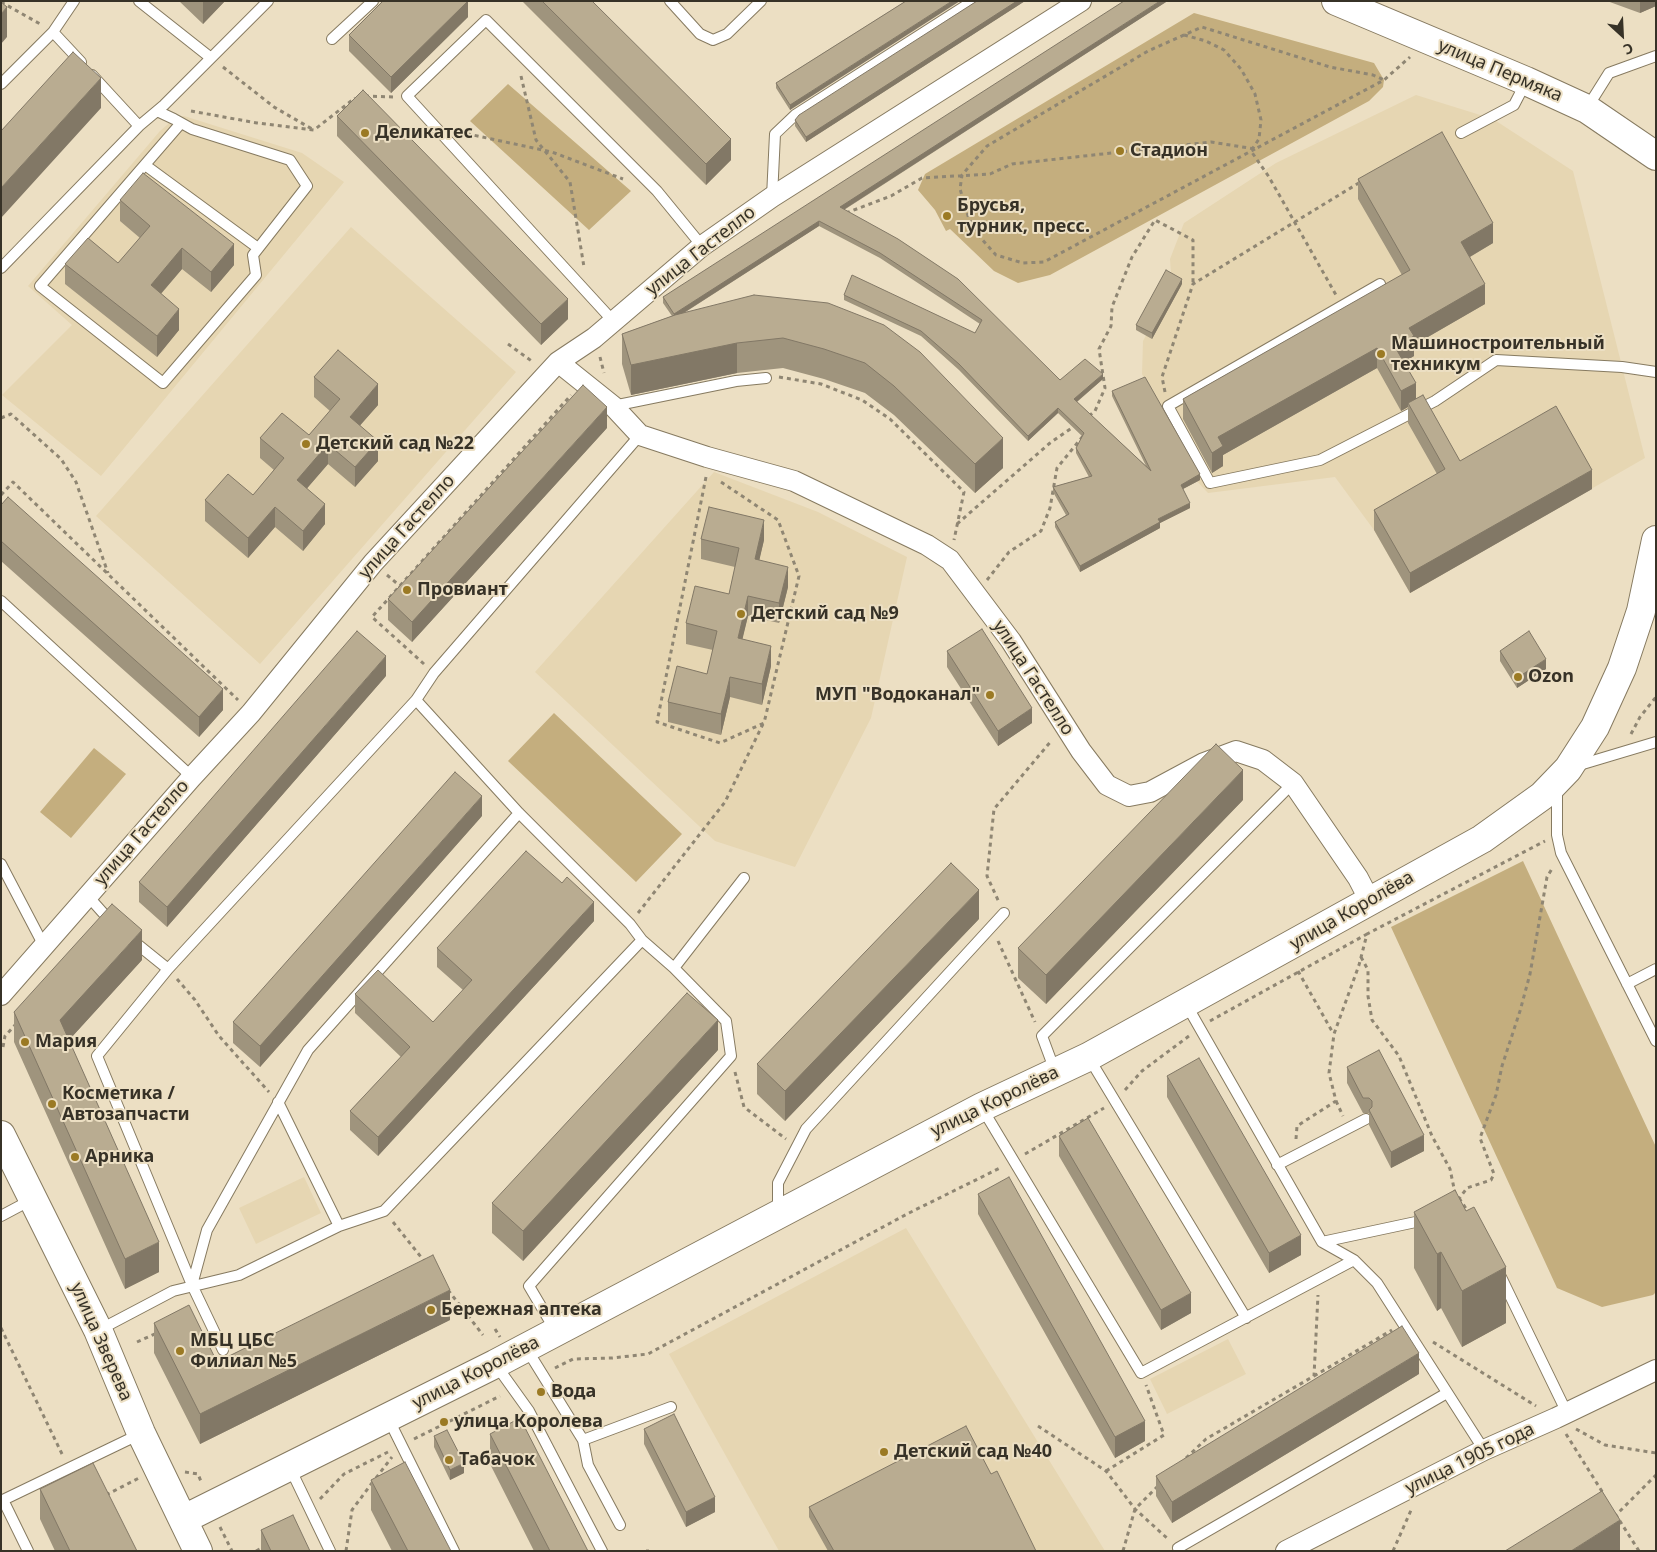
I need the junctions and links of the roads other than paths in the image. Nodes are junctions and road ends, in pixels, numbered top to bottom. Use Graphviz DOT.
graph roads {
  1 [pos="74,1"];
  2 [pos="139,1"];
  3 [pos="268,1"];
  4 [pos="373,1"];
  5 [pos="670,1"];
  6 [pos="761,1"];
  7 [pos="974,1"];
  8 [pos="1081,1"];
  9 [pos="1336,1"];
  10 [pos="53,32"];
  11 [pos="332,39"];
  12 [pos="1656,56"];
  13 [pos="211,58"];
  14 [pos="1526,81"];
  15 [pos="1,84"];
  16 [pos="1587,109"];
  17 [pos="156,111"];
  18 [pos="181,123"];
  19 [pos="138,126"];
  20 [pos="1461,133"];
  21 [pos="1656,156"];
  22 [pos="145,165"];
  23 [pos="772,197"];
  24 [pos="702,246"];
  25 [pos="258,248"];
  26 [pos="1,268"];
  27 [pos="1380,284"];
  28 [pos="614,322"];
  29 [pos="558,362"];
  30 [pos="1656,372"];
  31 [pos="766,378"];
  32 [pos="613,406"];
  33 [pos="640,435"];
  34 [pos="1656,540"];
  35 [pos="1,602"];
  36 [pos="416,700"];
  37 [pos="1656,742"];
  38 [pos="1562,774"];
  39 [pos="192,777"];
  40 [pos="1293,783"];
  41 [pos="519,813"];
  42 [pos="1,864"];
  43 [pos="744,878"];
  44 [pos="87,895"];
  45 [pos="1370,901"];
  46 [pos="1004,913"];
  47 [pos="642,940"];
  48 [pos="44,946"];
  49 [pos="674,968"];
  50 [pos="168,969"];
  51 [pos="1656,969"];
  52 [pos="1628,984"];
  53 [pos="1,995"];
  54 [pos="1192,1016"];
  55 [pos="1656,1041"];
  56 [pos="1088,1057"];
  57 [pos="1055,1072"];
  58 [pos="278,1102"];
  59 [pos="982,1107"];
  60 [pos="1366,1119"];
  61 [pos="1,1135"];
  62 [pos="1277,1165"];
  63 [pos="33,1199"];
  64 [pos="1,1216"];
  65 [pos="778,1216"];
  66 [pos="1449,1216"];
  67 [pos="339,1226"];
  68 [pos="1322,1242"];
  69 [pos="1354,1260"];
  70 [pos="1494,1264"];
  71 [pos="192,1285"];
  72 [pos="1246,1318"];
  73 [pos="98,1330"];
  74 [pos="556,1333"];
  75 [pos="526,1348"];
  76 [pos="224,1350"];
  77 [pos="495,1364"];
  78 [pos="1656,1370"];
  79 [pos="1447,1393"];
  80 [pos="671,1407"];
  81 [pos="1562,1416"];
  82 [pos="388,1417"];
  83 [pos="141,1433"];
  84 [pos="583,1440"];
  85 [pos="1484,1450"];
  86 [pos="289,1467"];
  87 [pos="2,1500"];
  88 [pos="184,1519"];
  89 [pos="620,1525"];
  90 [pos="1179,1549"];
  91 [pos="28,1551"];
  92 [pos="198,1551"];
  93 [pos="330,1551"];
  94 [pos="454,1551"];
  95 [pos="602,1551"];
  96 [pos="1286,1551"];
  1 -- 10 [label="lane"];
  2 -- 13 [label="lane"];
  3 -- 13 [label="lane"];
  4 -- 11 [label="lane"];
  5 -- 6 [label="lane"];
  7 -- 23 [label="lane"];
  8 -- 23 [label="street, улица Гастелло"];
  9 -- 14 [label="main road, улица Пермяка"];
  10 -- 15 [label="lane"];
  10 -- 19 [label="lane"];
  12 -- 16 [label="lane"];
  13 -- 17 [label="lane"];
  14 -- 16 [label="main road, улица Пермяка"];
  14 -- 20 [label="lane"];
  16 -- 21 [label="main road, улица Пермяка"];
  17 -- 18 [label="lane"];
  17 -- 19 [label="lane"];
  18 -- 22 [label="lane"];
  18 -- 25 [label="lane"];
  19 -- 26 [label="lane"];
  22 -- 25 [label="lane"];
  22 -- 25 [label="lane"];
  23 -- 24 [label="street, улица Гастелло"];
  24 -- 28 [label="street, улица Гастелло"];
  24 -- 28 [label="lane"];
  27 -- 30 [label="lane"];
  28 -- 29 [label="street, улица Гастелло"];
  29 -- 32 [label="street"];
  29 -- 39 [label="street, улица Гастелло"];
  31 -- 32 [label="lane"];
  32 -- 33 [label="street"];
  33 -- 36 [label="lane"];
  33 -- 40 [label="street, улица Гастелло"];
  34 -- 38 [label="main road, улица Королёва"];
  35 -- 39 [label="lane"];
  36 -- 41 [label="lane"];
  36 -- 50 [label="lane"];
  37 -- 38 [label="lane"];
  38 -- 45 [label="main road, улица Королёва"];
  38 -- 52 [label="lane"];
  39 -- 44 [label="street, улица Гастелло"];
  40 -- 45 [label="street, улица Гастелло"];
  40 -- 57 [label="lane"];
  41 -- 47 [label="lane"];
  41 -- 58 [label="lane"];
  42 -- 48 [label="lane"];
  43 -- 49 [label="lane"];
  44 -- 48 [label="street, улица Гастелло"];
  44 -- 50 [label="lane"];
  45 -- 54 [label="main road, улица Королёва"];
  46 -- 65 [label="lane"];
  47 -- 49 [label="lane"];
  47 -- 67 [label="lane"];
  48 -- 53 [label="street, улица Гастелло"];
  49 -- 74 [label="lane"];
  50 -- 71 [label="lane"];
  51 -- 52 [label="lane"];
  52 -- 55 [label="lane"];
  54 -- 56 [label="main road, улица Королёва"];
  54 -- 62 [label="lane"];
  56 -- 57 [label="main road, улица Королёва"];
  56 -- 72 [label="lane"];
  57 -- 59 [label="main road, улица Королёва"];
  58 -- 67 [label="lane"];
  58 -- 71 [label="lane"];
  59 -- 65 [label="main road, улица Королёва"];
  59 -- 72 [label="lane"];
  60 -- 62 [label="lane"];
  61 -- 63 [label="main road, улица Зверева"];
  62 -- 68 [label="lane"];
  63 -- 64 [label="lane"];
  63 -- 73 [label="main road, улица Зверева"];
  65 -- 74 [label="main road, улица Королёва"];
  66 -- 68 [label="lane"];
  67 -- 71 [label="lane"];
  68 -- 69 [label="lane"];
  69 -- 72 [label="lane"];
  69 -- 79 [label="lane"];
  70 -- 81 [label="lane"];
  71 -- 73 [label="lane"];
  71 -- 76 [label="lane"];
  73 -- 83 [label="main road, улица Зверева"];
  74 -- 75 [label="main road, улица Королёва"];
  75 -- 77 [label="main road, улица Королёва"];
  75 -- 84 [label="lane"];
  77 -- 82 [label="main road, улица Королёва"];
  77 -- 95 [label="lane"];
  78 -- 81 [label="street, улица 1905 года"];
  79 -- 85 [label="lane"];
  79 -- 90 [label="lane"];
  80 -- 84 [label="lane"];
  81 -- 85 [label="street, улица 1905 года"];
  82 -- 86 [label="main road, улица Королёва"];
  82 -- 94 [label="lane"];
  83 -- 87 [label="lane"];
  83 -- 88 [label="main road, улица Зверева"];
  84 -- 89 [label="lane"];
  85 -- 96 [label="street, улица 1905 года"];
  86 -- 88 [label="main road, улица Королёва"];
  86 -- 93 [label="lane"];
  87 -- 91 [label="lane"];
  88 -- 92 [label="main road, улица Зверева"];
}
